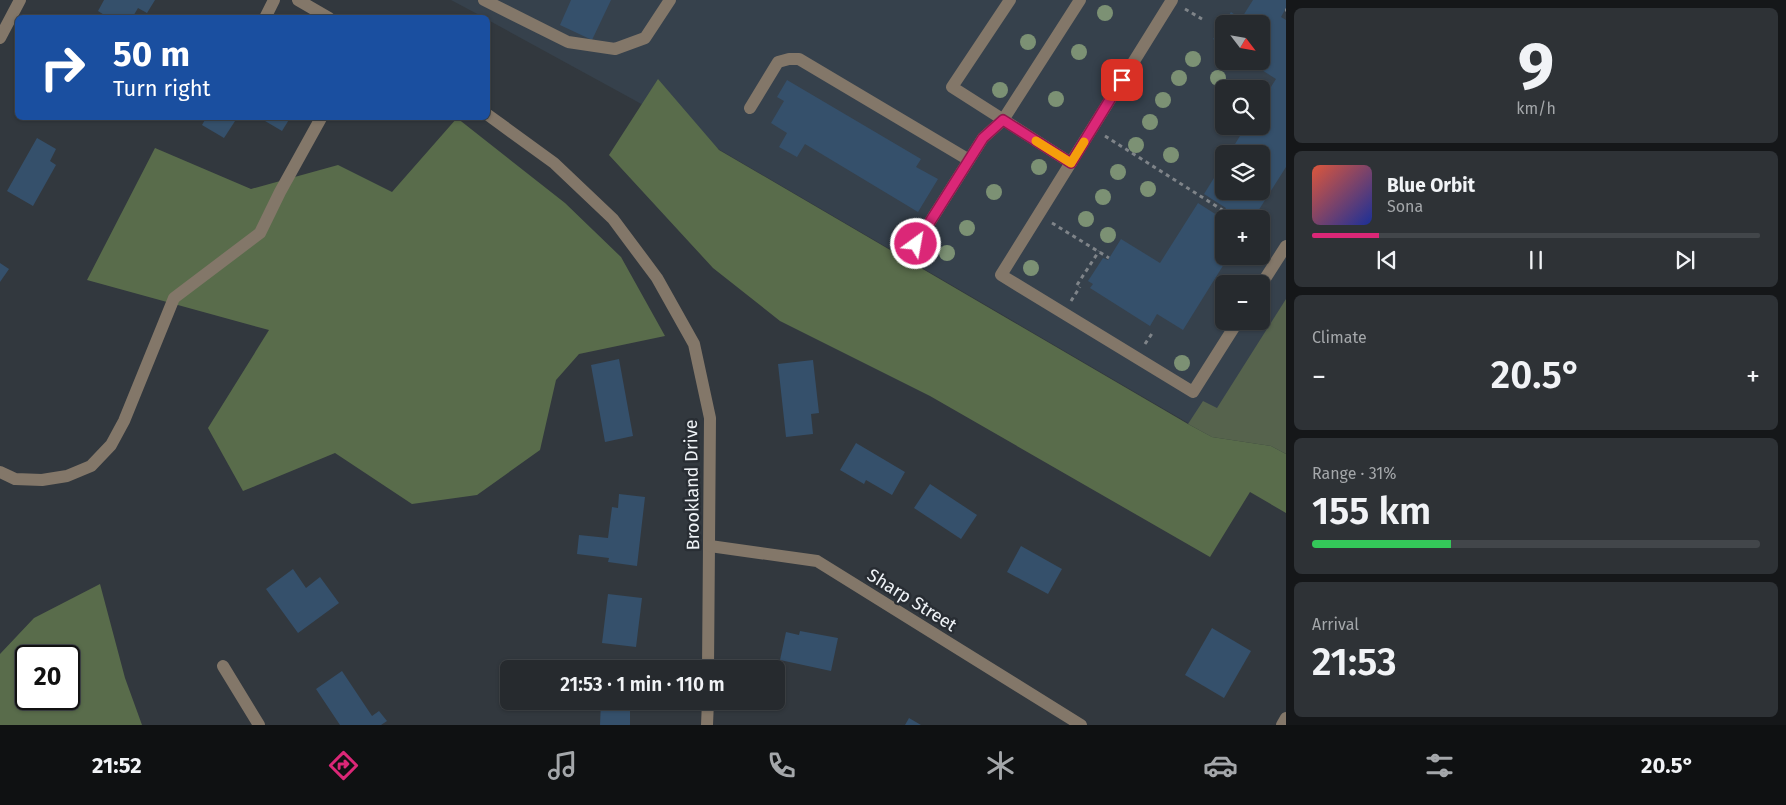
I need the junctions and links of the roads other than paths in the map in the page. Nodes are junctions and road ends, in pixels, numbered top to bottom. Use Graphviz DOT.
graph roads {
  1 [pos="20,0"];
  2 [pos="274,0"];
  3 [pos="298,0"];
  4 [pos="484,0"];
  5 [pos="670,0"];
  6 [pos="1010,0"];
  7 [pos="1080,0"];
  8 [pos="1172,0"];
  9 [pos="266,15"];
  10 [pos="324,15"];
  11 [pos="0,38"];
  12 [pos="750,108"];
  13 [pos="490,116"];
  14 [pos="320,120"];
  15 [pos="1003,120"];
  16 [pos="969,160"];
  17 [pos="1071,163"];
  18 [pos="916,244"];
  19 [pos="1286,246"];
  20 [pos="1267,275"];
  21 [pos="1232,330"];
  22 [pos="0,472"];
  23 [pos="710,546"];
  24 [pos="708,660"];
  25 [pos="223,666"];
  26 [pos="708,710"];
  27 [pos="1286,718"];
  28 [pos="259,725"];
  29 [pos="707,725"];
  30 [pos="1081,725"];
  31 [pos="1282,725"];
  1 -- 11 [label="street"];
  2 -- 9 [label="street"];
  3 -- 10 [label="street"];
  4 -- 5 [label="street"];
  6 -- 15 [label="street"];
  7 -- 15 [label="street"];
  8 -- 17 [label="street"];
  12 -- 16 [label="street"];
  13 -- 23 [label="street, Brookland Drive"];
  14 -- 22 [label="street"];
  15 -- 16 [label="street"];
  15 -- 17 [label="street"];
  16 -- 18 [label="street"];
  17 -- 21 [label="street"];
  19 -- 20 [label="street"];
  23 -- 24 [label="street, Brookland Drive"];
  23 -- 30 [label="street, Sharp Street"];
  25 -- 28 [label="street"];
  26 -- 29 [label="street"];
  27 -- 31 [label="street"];
}
